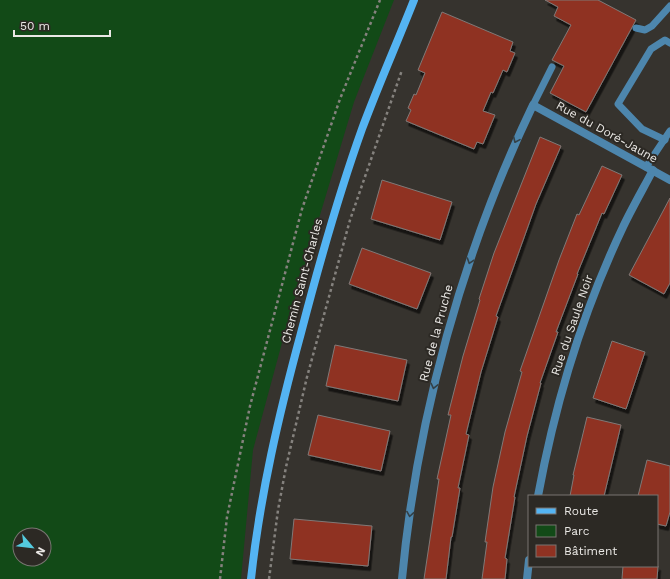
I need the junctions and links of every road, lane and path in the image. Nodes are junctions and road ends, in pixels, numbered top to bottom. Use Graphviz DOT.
graph roads {
  1 [pos="380,0"];
  2 [pos="414,0"];
  3 [pos="670,6"];
  4 [pos="636,28"];
  5 [pos="670,43"];
  6 [pos="552,67"];
  7 [pos="402,70"];
  8 [pos="533,105"];
  9 [pos="670,131"];
  10 [pos="665,140"];
  11 [pos="649,168"];
  12 [pos="670,180"];
  13 [pos="538,495"];
  14 [pos="528,567"];
  15 [pos="220,579"];
  16 [pos="251,579"];
  17 [pos="269,579"];
  18 [pos="402,579"];
  19 [pos="527,579"];
  1 -- 15 [label="path, Chemin Saint-Charles"];
  2 -- 16 [label="main road, Chemin Saint-Charles"];
  3 -- 4 [label="lane"];
  5 -- 10 [label="lane"];
  6 -- 8 [label="lane"];
  7 -- 17 [label="path"];
  8 -- 11 [label="street, Rue du Doré-Jaune"];
  8 -- 18 [label="street, Rue de la Pruche, one-way"];
  9 -- 10 [label="lane"];
  10 -- 11 [label="lane"];
  11 -- 12 [label="street, Rue du Doré-Jaune"];
  11 -- 13 [label="street, Rue du Saule Noir"];
  14 -- 19 [label="street"];
}
